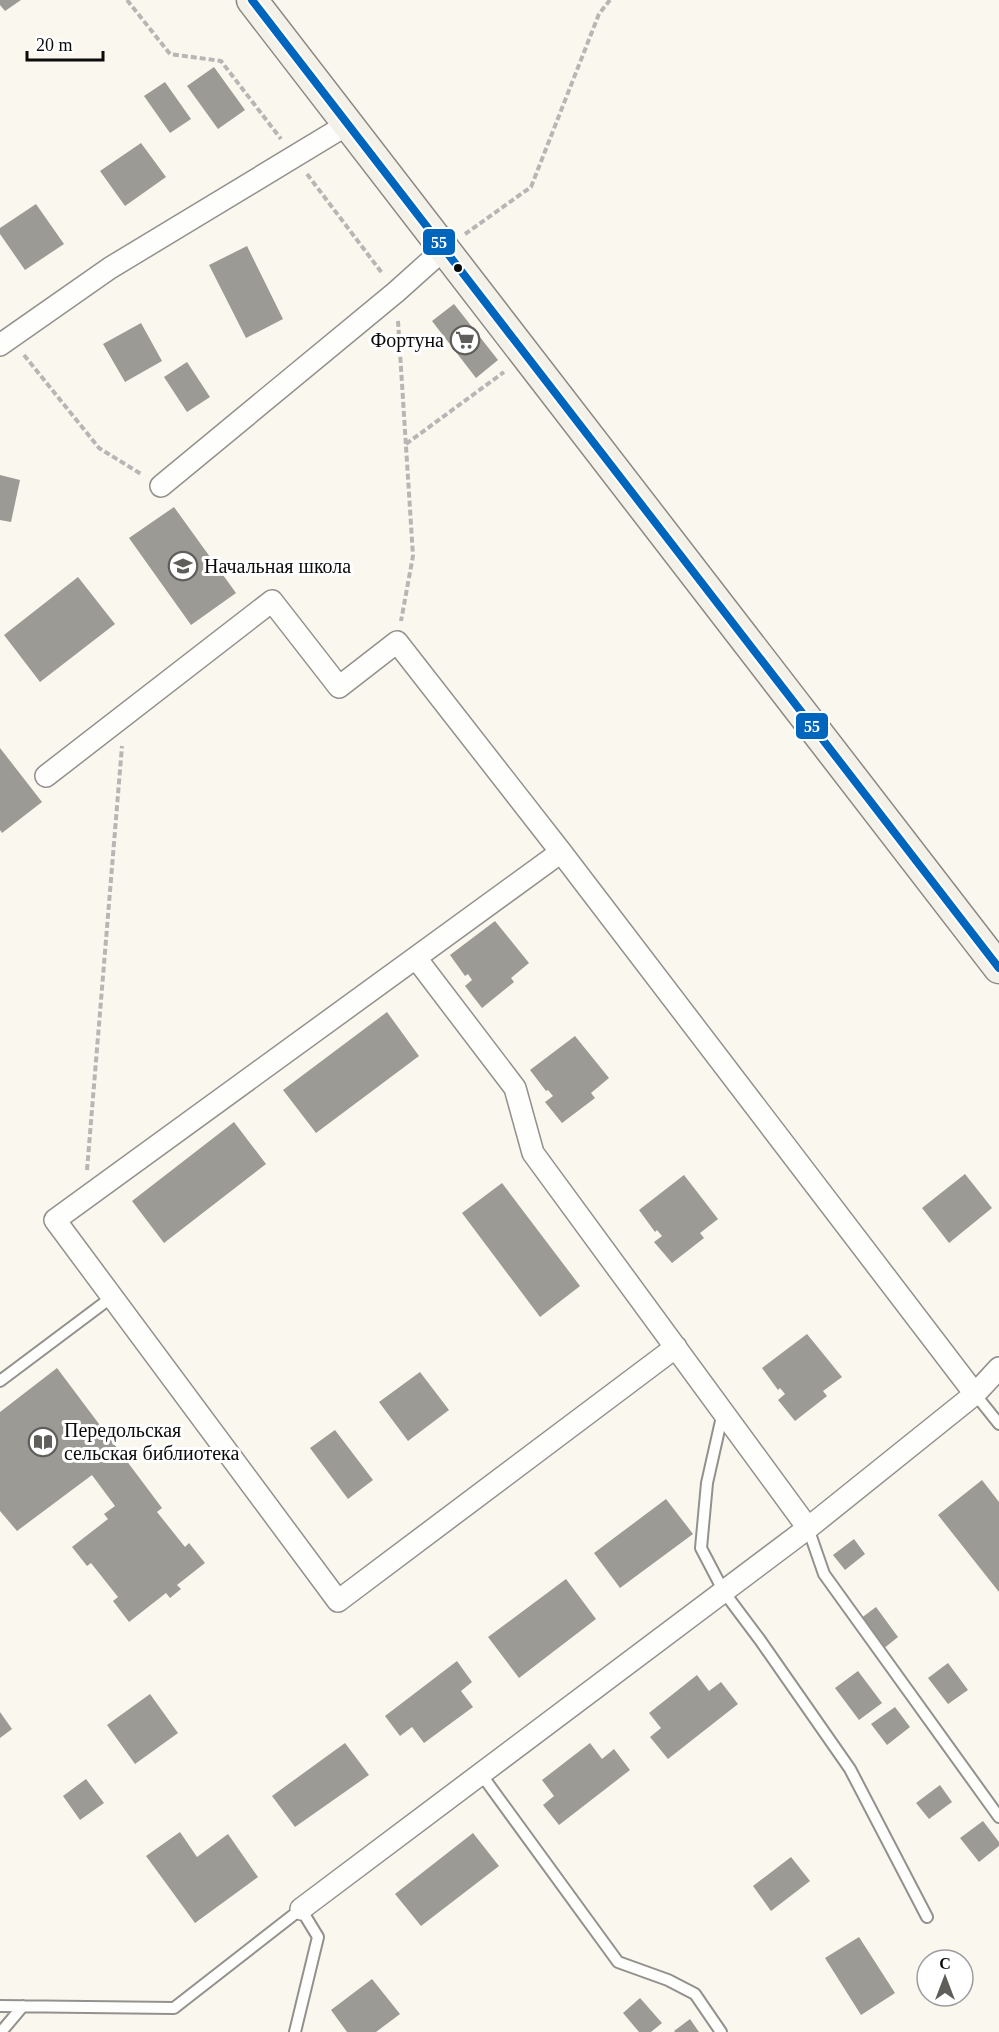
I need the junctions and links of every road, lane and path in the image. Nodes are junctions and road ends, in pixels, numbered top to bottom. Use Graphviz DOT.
graph roads {
  1 [pos="127,0"];
  2 [pos="252,0"];
  3 [pos="610,0"];
  4 [pos="348,124"];
  5 [pos="294,157"];
  6 [pos="444,249"];
  7 [pos="396,292"];
  8 [pos="5,341"];
  9 [pos="507,369"];
  10 [pos="406,444"];
  11 [pos="161,486"];
  12 [pos="397,642"];
  13 [pos="124,716"];
  14 [pos="46,776"];
  15 [pos="561,852"];
  16 [pos="416,958"];
  17 [pos="999,968"];
  18 [pos="84,1199"];
  19 [pos="112,1297"];
  20 [pos="676,1347"];
  21 [pos="999,1368"];
  22 [pos="0,1381"];
  23 [pos="975,1394"];
  24 [pos="723,1412"];
  25 [pos="999,1424"];
  26 [pos="808,1528"];
  27 [pos="724,1592"];
  28 [pos="481,1774"];
  29 [pos="999,1817"];
  30 [pos="301,1909"];
  31 [pos="927,1917"];
  32 [pos="0,2006"];
  33 [pos="23,2006"];
  34 [pos="1,2032"];
  35 [pos="295,2032"];
  36 [pos="721,2032"];
  1 -- 5 [label="path"];
  2 -- 4 [label="main road"];
  3 -- 6 [label="path"];
  4 -- 5 [label="street"];
  4 -- 6 [label="main road"];
  5 -- 7 [label="path"];
  5 -- 8 [label="street"];
  6 -- 7 [label="street"];
  6 -- 17 [label="main road"];
  7 -- 10 [label="path"];
  7 -- 11 [label="street"];
  8 -- 11 [label="path"];
  9 -- 10 [label="path"];
  10 -- 12 [label="path"];
  12 -- 13 [label="street"];
  12 -- 15 [label="street"];
  13 -- 14 [label="street"];
  13 -- 18 [label="path"];
  15 -- 16 [label="street"];
  15 -- 23 [label="street"];
  16 -- 18 [label="street"];
  16 -- 20 [label="street"];
  18 -- 19 [label="street"];
  19 -- 20 [label="street"];
  19 -- 22 [label="lane"];
  20 -- 24 [label="street"];
  21 -- 23 [label="street"];
  23 -- 25 [label="lane"];
  23 -- 26 [label="street"];
  24 -- 26 [label="street"];
  24 -- 27 [label="lane"];
  26 -- 27 [label="street"];
  26 -- 29 [label="lane"];
  27 -- 28 [label="street"];
  27 -- 31 [label="lane"];
  28 -- 30 [label="street"];
  28 -- 36 [label="lane"];
  30 -- 33 [label="lane"];
  30 -- 35 [label="lane"];
  32 -- 33 [label="lane"];
  33 -- 34 [label="lane"];
}
